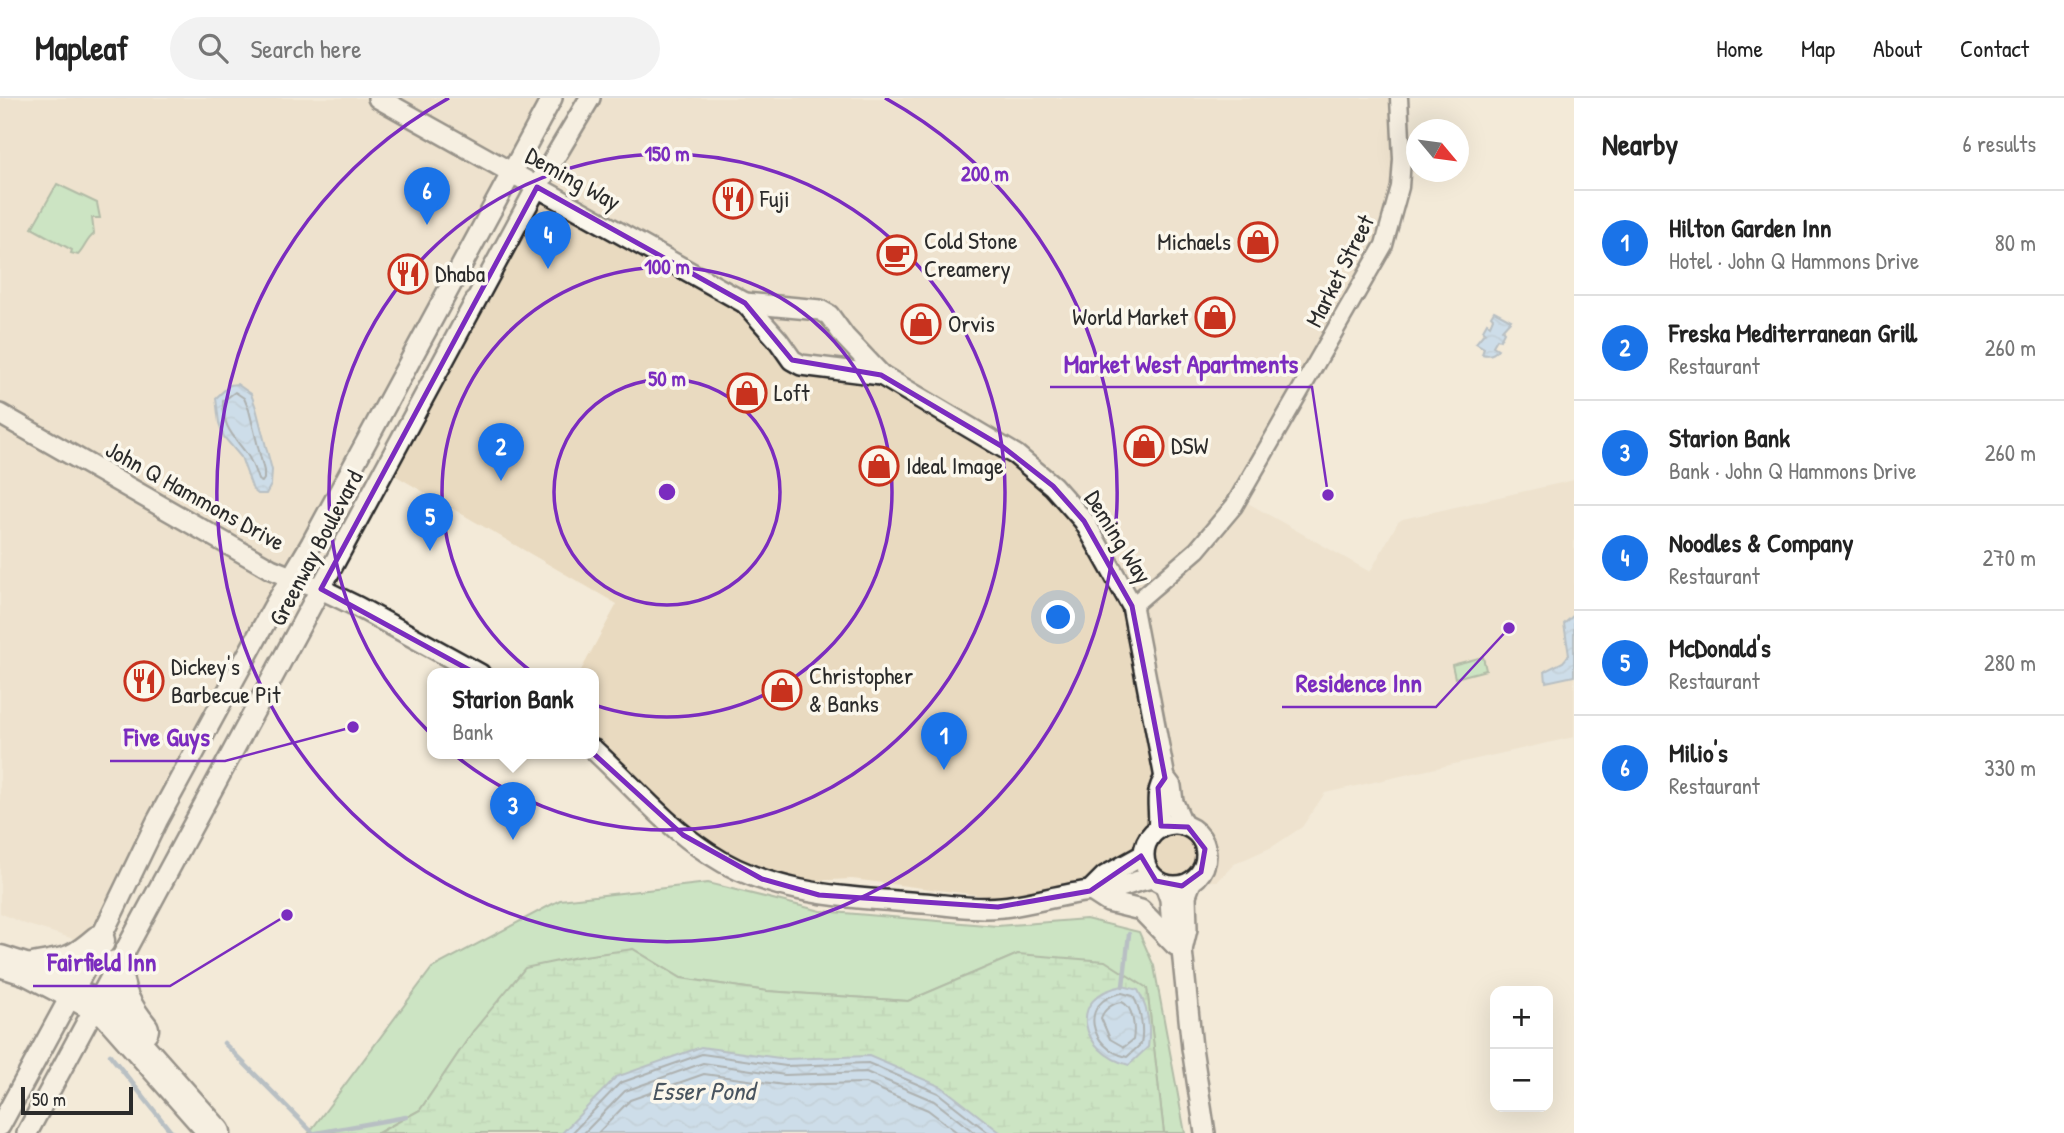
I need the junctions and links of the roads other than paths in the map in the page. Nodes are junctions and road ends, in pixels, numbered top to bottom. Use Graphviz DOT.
graph roads {
  1 [pos="378,98"];
  2 [pos="552,98"];
  3 [pos="590,98"];
  4 [pos="1399,98"];
  5 [pos="512,173"];
  6 [pos="537,187"];
  7 [pos="745,303"];
  8 [pos="881,375"];
  9 [pos="0,414"];
  10 [pos="291,577"];
  11 [pos="321,589"];
  12 [pos="1132,606"];
  13 [pos="469,668"];
  14 [pos="599,756"];
  15 [pos="1165,778"];
  16 [pos="1183,825"];
  17 [pos="1158,829"];
  18 [pos="1143,855"];
  19 [pos="1159,881"];
  20 [pos="1191,882"];
  21 [pos="1090,891"];
  22 [pos="99,941"];
  23 [pos="1182,950"];
  24 [pos="0,961"];
  25 [pos="116,966"];
  26 [pos="28,970"];
  27 [pos="83,998"];
  28 [pos="0,1126"];
  29 [pos="27,1133"];
  30 [pos="215,1133"];
  31 [pos="227,1133"];
  32 [pos="1205,1133"];
  1 -- 5 [label="street, Deming Way"];
  2 -- 5 [label="street, Greenway Boulevard"];
  3 -- 6 [label="street, Greenway Boulevard"];
  4 -- 12 [label="street, Market Street"];
  5 -- 6 [label="street, Deming Way"];
  5 -- 10 [label="street, Greenway Boulevard"];
  6 -- 7 [label="street, Deming Way"];
  6 -- 11 [label="street, Greenway Boulevard"];
  7 -- 8 [label="street, Deming Way"];
  7 -- 8 [label="street, Deming Way"];
  8 -- 12 [label="street, Deming Way"];
  9 -- 10 [label="street, John Q Hammons Drive"];
  10 -- 11 [label="street, John Q Hammons Drive"];
  10 -- 22 [label="street, Greenway Boulevard"];
  11 -- 13 [label="street, John Q Hammons Drive"];
  11 -- 25 [label="street, Greenway Boulevard"];
  12 -- 15 [label="street, Deming Way"];
  14 -- 21 [label="street"];
  15 -- 16 [label="street, Deming Way"];
  15 -- 17 [label="street, Deming Way"];
  16 -- 17 [label="street"];
  16 -- 20 [label="street"];
  17 -- 18 [label="street"];
  18 -- 19 [label="street"];
  18 -- 21 [label="street"];
  19 -- 20 [label="street"];
  19 -- 21 [label="street"];
  19 -- 23 [label="street"];
  20 -- 23 [label="street"];
  21 -- 23 [label="street"];
  22 -- 26 [label="highway"];
  22 -- 27 [label="street, Greenway Boulevard"];
  23 -- 32 [label="street"];
  24 -- 26 [label="highway"];
  25 -- 27 [label="street, Greenway Boulevard"];
  25 -- 31 [label="highway"];
  26 -- 27 [label="highway"];
  27 -- 28 [label="street, Greenway Boulevard"];
  27 -- 29 [label="street, Greenway Boulevard"];
  27 -- 30 [label="highway"];
}
